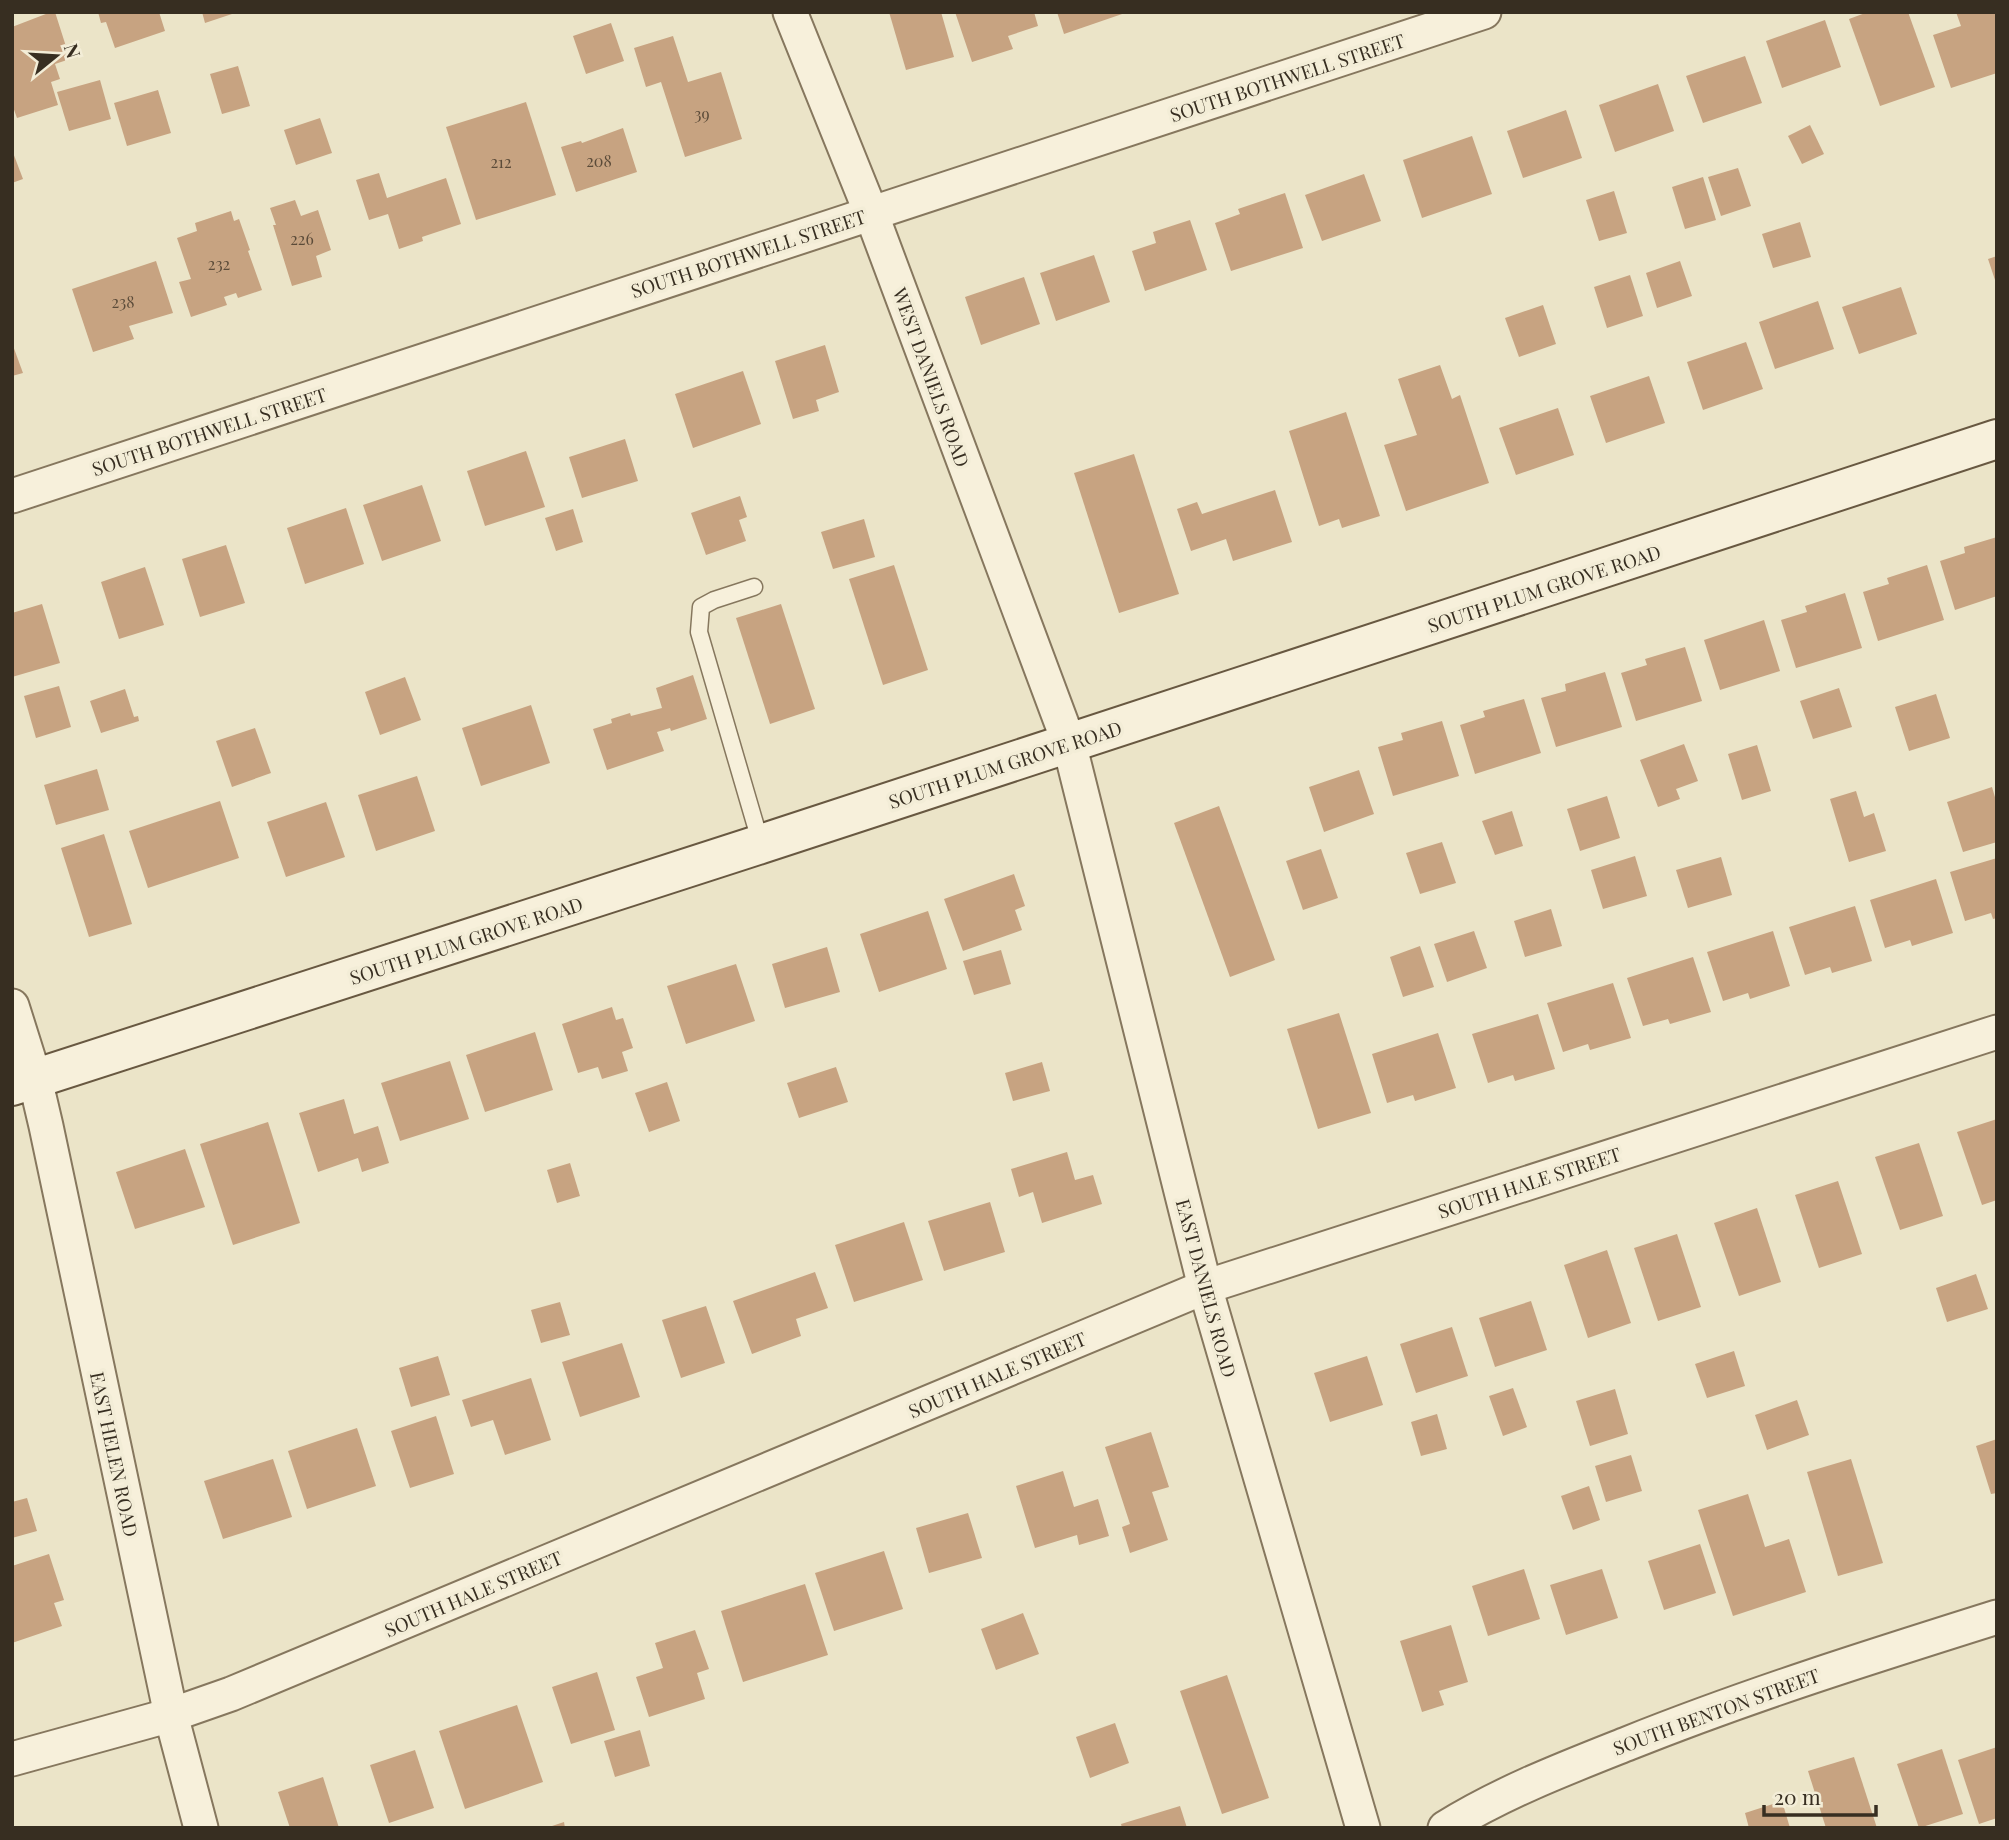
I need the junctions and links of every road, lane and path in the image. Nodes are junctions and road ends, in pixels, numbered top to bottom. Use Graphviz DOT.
graph roads {
  1 [pos="790,12"];
  2 [pos="1484,12"];
  3 [pos="871,213"];
  4 [pos="1997,439"];
  5 [pos="12,496"];
  6 [pos="754,587"];
  7 [pos="1069,743"];
  8 [pos="761,844"];
  9 [pos="12,1006"];
  10 [pos="1997,1032"];
  11 [pos="24,1083"];
  12 [pos="1205,1287"];
  13 [pos="1997,1616"];
  14 [pos="171,1714"];
  15 [pos="12,1759"];
  16 [pos="201,1828"];
  17 [pos="1363,1828"];
  18 [pos="1445,1828"];
  1 -- 3 [label="street, WEST DANIELS ROAD"];
  2 -- 3 [label="street, SOUTH BOTHWELL STREET"];
  3 -- 5 [label="street, SOUTH BOTHWELL STREET"];
  3 -- 7 [label="street, WEST DANIELS ROAD"];
  4 -- 7 [label="main road, SOUTH PLUM GROVE ROAD"];
  6 -- 8 [label="lane"];
  7 -- 8 [label="main road, SOUTH PLUM GROVE ROAD"];
  7 -- 12 [label="street, EAST DANIELS ROAD"];
  8 -- 11 [label="main road, SOUTH PLUM GROVE ROAD"];
  9 -- 11 [label="street, EAST HELEN ROAD"];
  10 -- 12 [label="street, SOUTH HALE STREET"];
  11 -- 14 [label="street, EAST HELEN ROAD"];
  12 -- 14 [label="street, SOUTH HALE STREET"];
  12 -- 17 [label="street, EAST DANIELS ROAD"];
  13 -- 18 [label="street, SOUTH BENTON STREET"];
  14 -- 15 [label="street, SOUTH HALE STREET"];
  14 -- 16 [label="street, EAST HELEN ROAD"];
}
